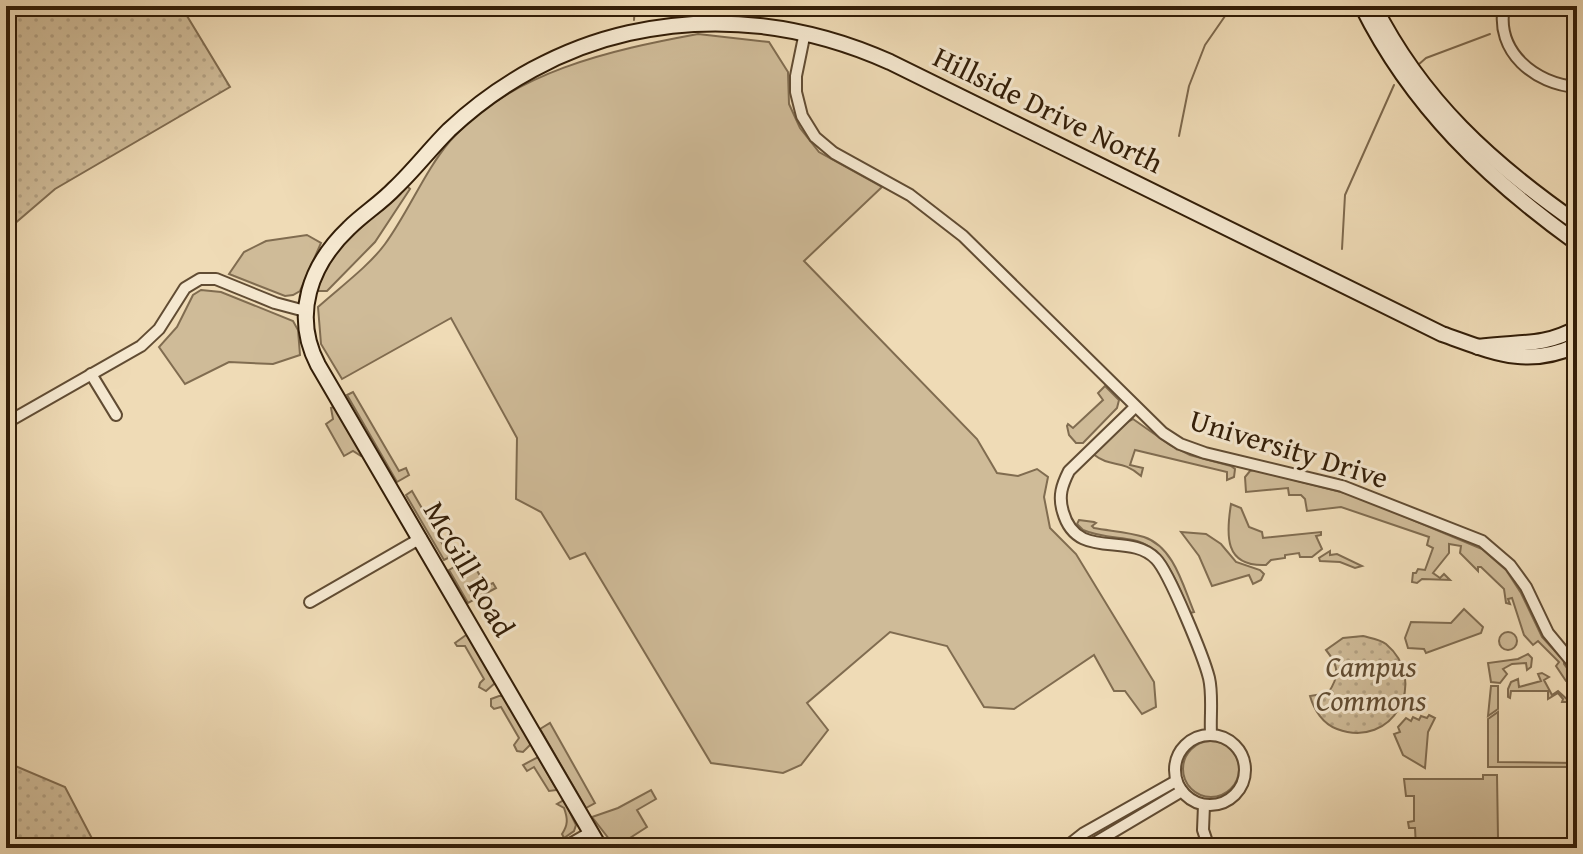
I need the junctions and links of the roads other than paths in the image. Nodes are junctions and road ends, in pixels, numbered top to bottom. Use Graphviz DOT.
graph roads {
  1 [pos="1362,6"];
  2 [pos="1374,6"];
  3 [pos="1504,6"];
  4 [pos="753,25"];
  5 [pos="804,37"];
  6 [pos="850,46"];
  7 [pos="1577,87"];
  8 [pos="1577,223"];
  9 [pos="1577,243"];
  10 [pos="305,311"];
  11 [pos="1577,328"];
  12 [pos="1577,345"];
  13 [pos="1478,347"];
  14 [pos="91,374"];
  15 [pos="1135,407"];
  16 [pos="116,415"];
  17 [pos="6,423"];
  18 [pos="421,538"];
  19 [pos="310,602"];
  20 [pos="1573,658"];
  21 [pos="1577,668"];
  22 [pos="1211,734"];
  23 [pos="1179,786"];
  24 [pos="1204,805"];
  25 [pos="591,832"];
  26 [pos="563,848"];
  27 [pos="600,848"];
  28 [pos="1065,848"];
  29 [pos="1086,848"];
  30 [pos="1209,848"];
  1 -- 9 [label="street"];
  2 -- 8 [label="street"];
  3 -- 7 [label="street"];
  4 -- 5 [label="street"];
  4 -- 6 [label="street, Hillside Drive North"];
  4 -- 10 [label="street, Hillside Drive North"];
  5 -- 6 [label="street"];
  5 -- 15 [label="street, University Drive"];
  6 -- 13 [label="street, Hillside Drive North"];
  10 -- 14 [label="street"];
  10 -- 18 [label="street, McGill Road"];
  11 -- 13 [label="street, Hillside Drive North"];
  12 -- 13 [label="street, Hillside Drive North"];
  14 -- 16 [label="street"];
  14 -- 17 [label="street"];
  15 -- 20 [label="street, University Drive"];
  15 -- 22 [label="street"];
  18 -- 19 [label="street"];
  18 -- 25 [label="street, McGill Road"];
  20 -- 21 [label="street, University Drive"];
  22 -- 23 [label="street"];
  22 -- 24 [label="street"];
  23 -- 24 [label="street"];
  23 -- 28 [label="street"];
  23 -- 29 [label="street"];
  24 -- 30 [label="street"];
  25 -- 26 [label="street"];
  25 -- 27 [label="street, McGill Road"];
}
